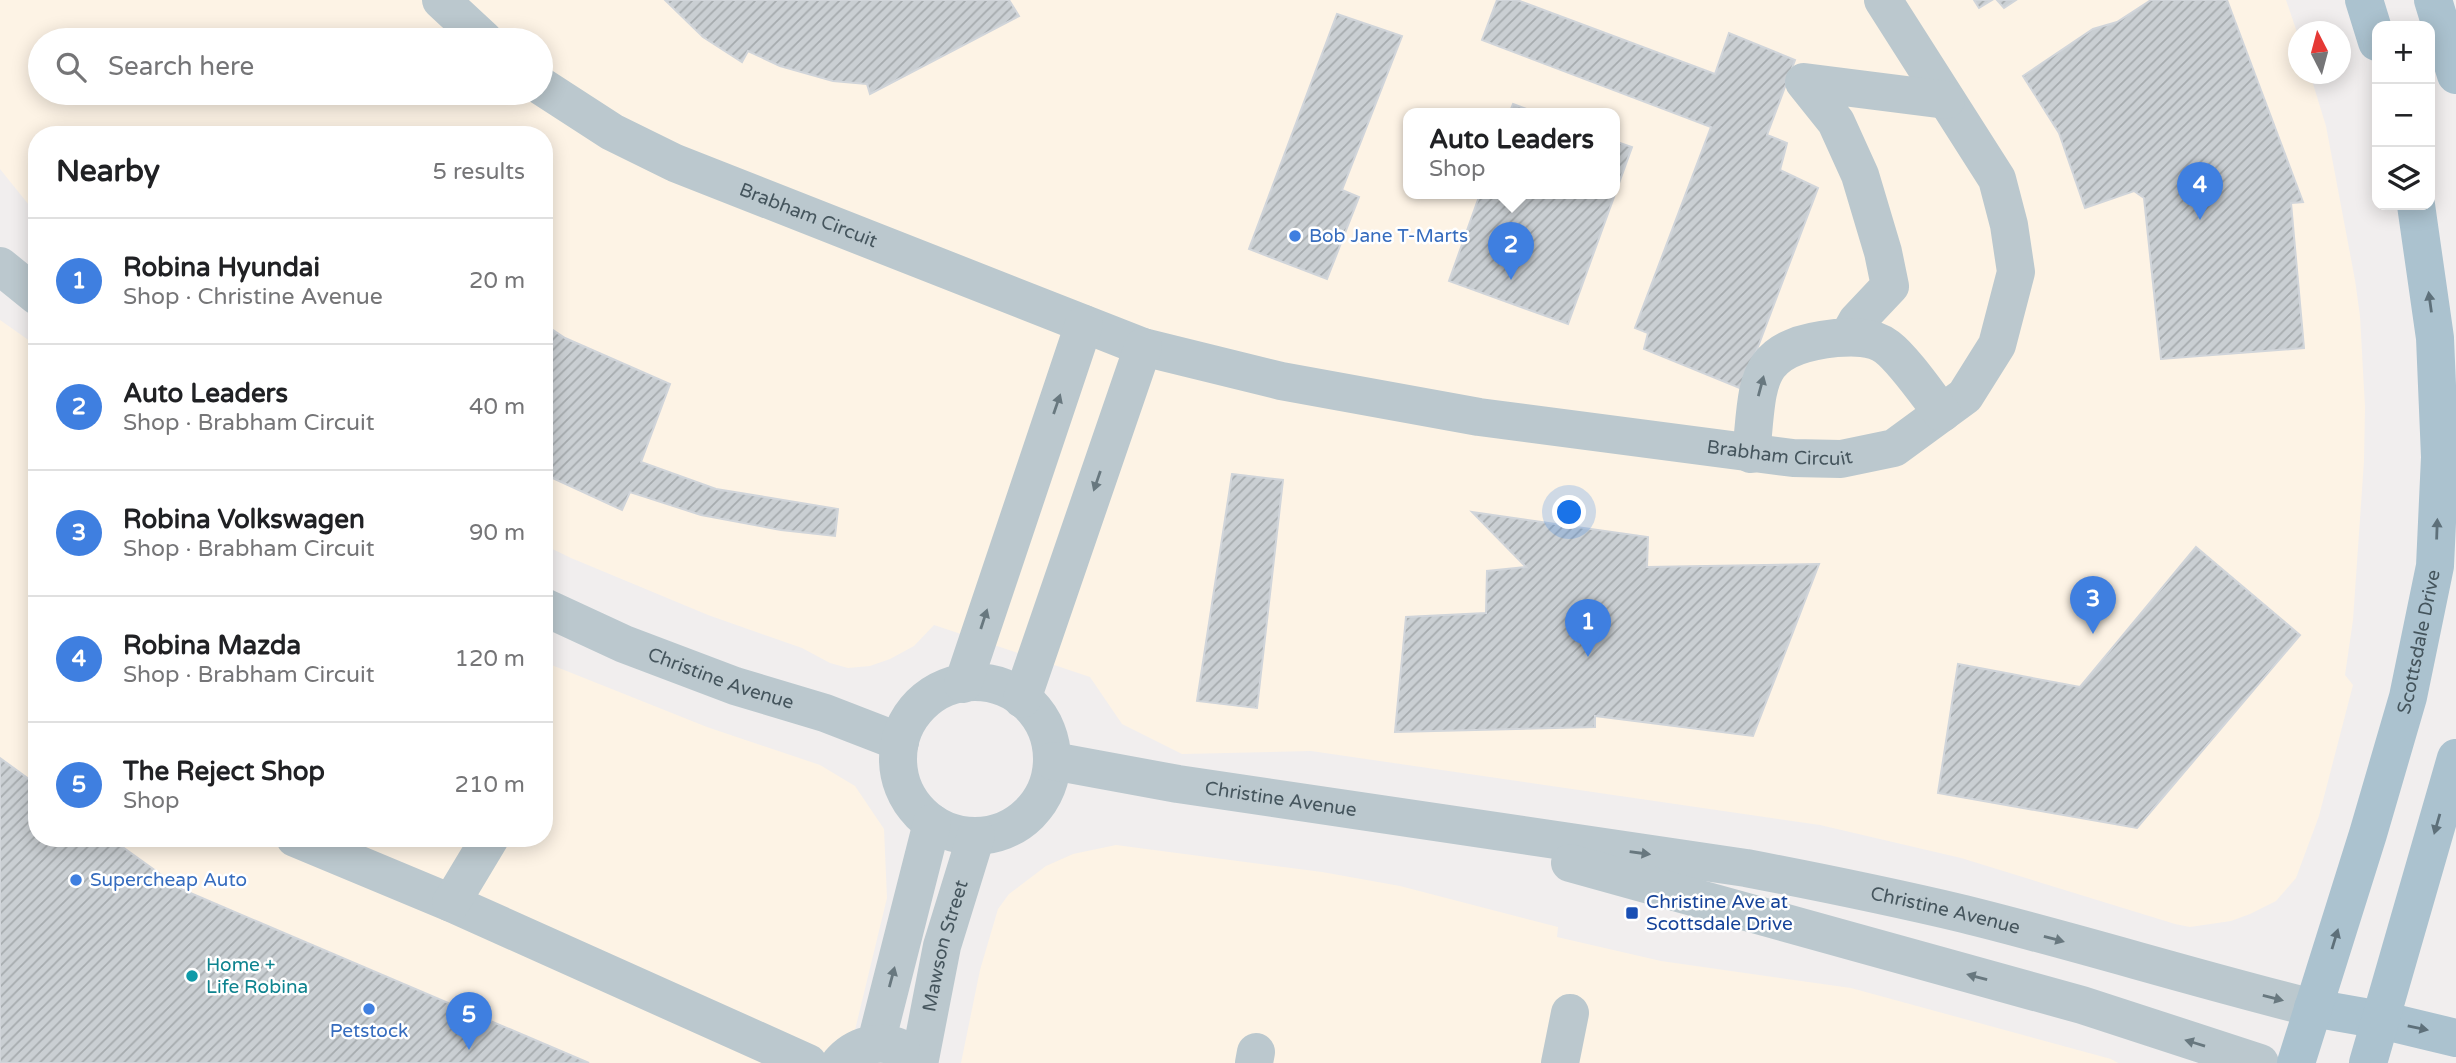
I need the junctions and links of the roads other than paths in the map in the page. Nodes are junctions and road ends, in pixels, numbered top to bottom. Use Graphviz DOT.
graph roads {
  1 [pos="441,0"];
  2 [pos="1883,0"];
  3 [pos="2364,0"];
  4 [pos="2433,0"];
  5 [pos="2372,26"];
  6 [pos="471,28"];
  7 [pos="2456,75"];
  8 [pos="553,94"];
  9 [pos="1946,100"];
  10 [pos="2417,210"];
  11 [pos="0,266"];
  12 [pos="28,289"];
  13 [pos="1084,324"];
  14 [pos="1849,337"];
  15 [pos="1143,347"];
  16 [pos="1942,413"];
  17 [pos="1751,454"];
  18 [pos="553,611"];
  19 [pos="963,684"];
  20 [pos="1023,699"];
  21 [pos="900,742"];
  22 [pos="2456,760"];
  23 [pos="1053,761"];
  24 [pos="2456,767"];
  25 [pos="1427,822"];
  26 [pos="932,823"];
  27 [pos="976,836"];
  28 [pos="317,847"];
  29 [pos="485,847"];
  30 [pos="451,903"];
  31 [pos="2313,1008"];
  32 [pos="1570,1013"];
  33 [pos="2381,1020"];
  34 [pos="2456,1038"];
  35 [pos="876,1043"];
  36 [pos="921,1061"];
  37 [pos="808,1063"];
  38 [pos="840,1063"];
  39 [pos="1560,1063"];
  40 [pos="2260,1063"];
  41 [pos="2297,1063"];
  42 [pos="2368,1063"];
  1 -- 6 [label="street"];
  2 -- 9 [label="street, Brabham Circuit"];
  3 -- 5 [label="main road"];
  4 -- 7 [label="main road"];
  8 -- 13 [label="street, Brabham Circuit"];
  9 -- 14 [label="street"];
  9 -- 16 [label="street, Brabham Circuit"];
  31 -- 10 [label="main road, Scottsdale Drive, one-way"];
  11 -- 12 [label="street"];
  13 -- 15 [label="street, Brabham Circuit"];
  19 -- 13 [label="street, one-way"];
  14 -- 16 [label="street"];
  17 -- 14 [label="street, one-way"];
  15 -- 17 [label="street, Brabham Circuit"];
  15 -- 20 [label="street, one-way"];
  16 -- 17 [label="street, Brabham Circuit"];
  18 -- 21 [label="street, Christine Avenue"];
  19 -- 20 [label="street"];
  19 -- 21 [label="street"];
  20 -- 23 [label="street"];
  21 -- 26 [label="street"];
  22 -- 24 [label="main road"];
  22 -- 33 [label="main road, one-way"];
  23 -- 25 [label="street, Christine Avenue"];
  23 -- 27 [label="street"];
  25 -- 31 [label="street, Christine Avenue, one-way"];
  40 -- 25 [label="street, Christine Avenue, one-way"];
  26 -- 27 [label="street"];
  35 -- 26 [label="street, one-way"];
  27 -- 36 [label="street, Mawson Street"];
  28 -- 30 [label="street"];
  29 -- 30 [label="street"];
  30 -- 37 [label="street"];
  31 -- 33 [label="main road, Christine Avenue"];
  31 -- 41 [label="main road, Scottsdale Drive"];
  32 -- 39 [label="street"];
  33 -- 34 [label="main road, Christine Avenue, one-way"];
  33 -- 42 [label="main road"];
  35 -- 36 [label="street"];
  35 -- 38 [label="street"];
}
